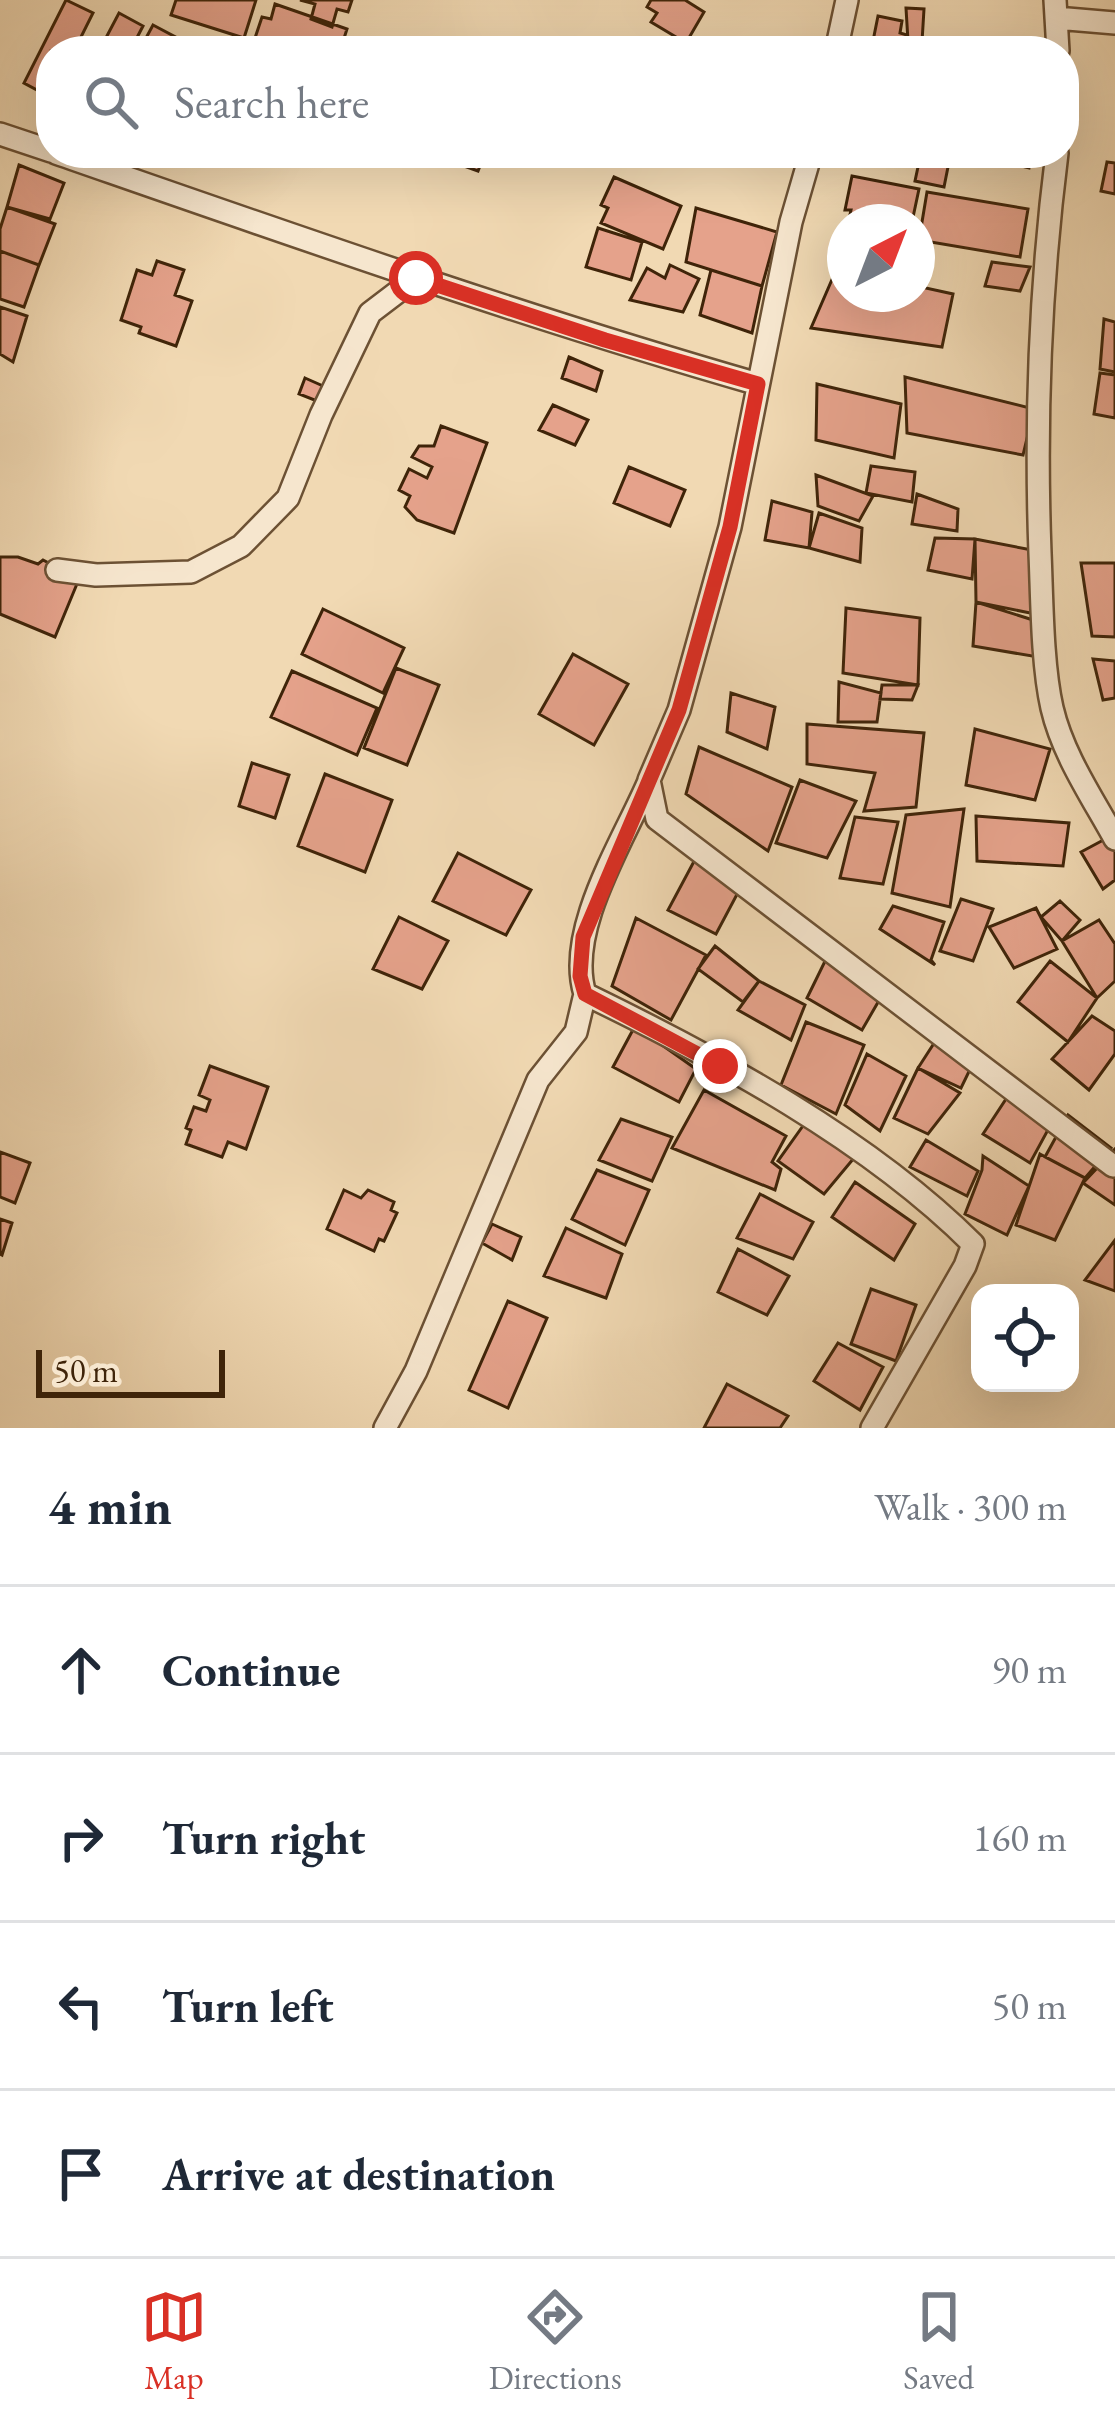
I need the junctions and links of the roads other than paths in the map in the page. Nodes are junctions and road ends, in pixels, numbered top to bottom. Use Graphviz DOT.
graph roads {
  1 [pos="848,0"];
  2 [pos="1055,9"];
  3 [pos="1115,22"];
  4 [pos="840,36"];
  5 [pos="0,134"];
  6 [pos="36,146"];
  7 [pos="99,168"];
  8 [pos="807,168"];
  9 [pos="1055,168"];
  10 [pos="416,278"];
  11 [pos="758,384"];
  12 [pos="56,570"];
  13 [pos="649,780"];
  14 [pos="1115,839"];
  15 [pos="585,994"];
  16 [pos="1113,1166"];
  17 [pos="385,1428"];
  18 [pos="872,1428"];
  1 -- 4 [label="street"];
  2 -- 3 [label="street"];
  5 -- 6 [label="street"];
  7 -- 10 [label="street"];
  8 -- 11 [label="street"];
  9 -- 14 [label="street"];
  10 -- 11 [label="street"];
  10 -- 12 [label="street"];
  11 -- 13 [label="street"];
  13 -- 15 [label="street"];
  13 -- 16 [label="street"];
  15 -- 17 [label="street"];
  15 -- 18 [label="street"];
}
